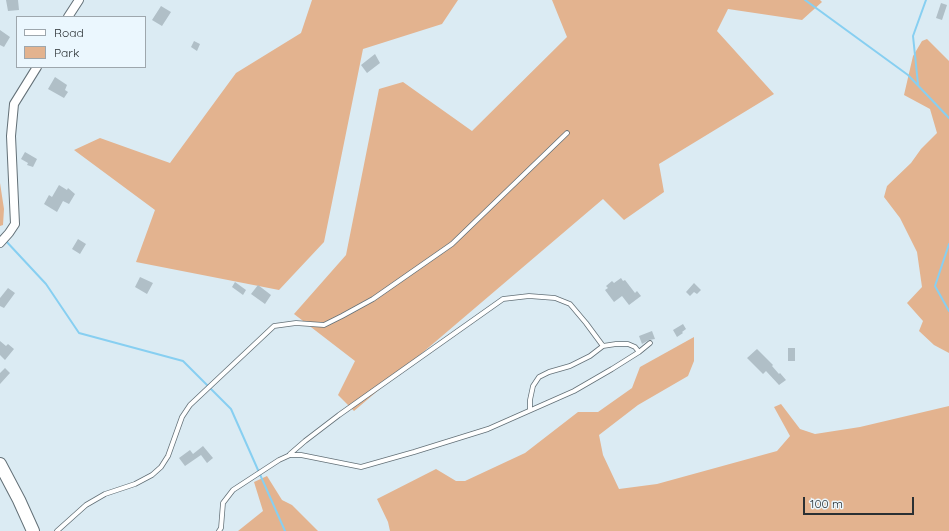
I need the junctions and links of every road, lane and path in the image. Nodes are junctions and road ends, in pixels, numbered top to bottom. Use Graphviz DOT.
graph roads {
  1 [pos="79,0"];
  2 [pos="69,16"];
  3 [pos="36,68"];
  4 [pos="567,133"];
  5 [pos="0,243"];
  6 [pos="650,343"];
  7 [pos="603,346"];
  8 [pos="639,352"];
  9 [pos="530,410"];
  10 [pos="290,455"];
  11 [pos="0,464"];
  12 [pos="32,531"];
  13 [pos="57,531"];
  14 [pos="220,531"];
  1 -- 2 [label="street"];
  3 -- 5 [label="street"];
  4 -- 13 [label="lane"];
  6 -- 8 [label="lane"];
  7 -- 8 [label="lane"];
  7 -- 9 [label="lane"];
  7 -- 10 [label="lane"];
  8 -- 9 [label="lane"];
  9 -- 10 [label="lane"];
  10 -- 14 [label="lane"];
  11 -- 12 [label="main road"];
}
